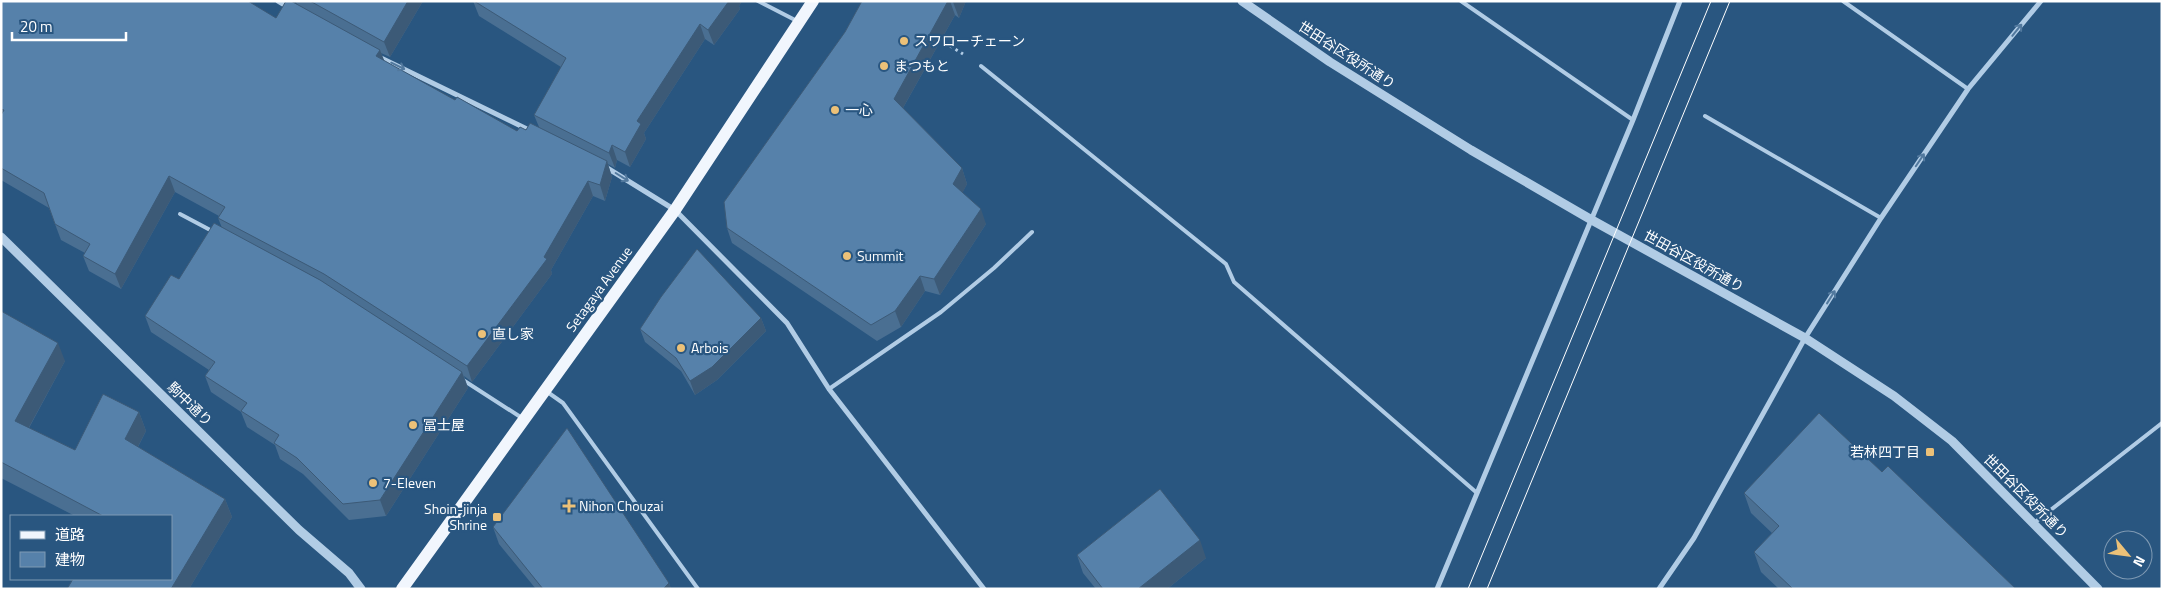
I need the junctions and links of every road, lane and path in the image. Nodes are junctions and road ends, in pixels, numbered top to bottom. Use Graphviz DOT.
graph roads {
  1 [pos="278,1"];
  2 [pos="758,1"];
  3 [pos="813,1"];
  4 [pos="1242,1"];
  5 [pos="1461,1"];
  6 [pos="1680,1"];
  7 [pos="1843,1"];
  8 [pos="2041,1"];
  9 [pos="294,10"];
  10 [pos="799,22"];
  11 [pos="932,34"];
  12 [pos="376,55"];
  13 [pos="981,66"];
  14 [pos="1968,89"];
  15 [pos="1705,116"];
  16 [pos="1633,120"];
  17 [pos="534,132"];
  18 [pos="596,162"];
  19 [pos="675,210"];
  20 [pos="180,214"];
  21 [pos="1881,218"];
  22 [pos="1590,219"];
  23 [pos="1032,232"];
  24 [pos="220,235"];
  25 [pos="1,238"];
  26 [pos="1805,338"];
  27 [pos="459,377"];
  28 [pos="829,389"];
  29 [pos="544,390"];
  30 [pos="524,419"];
  31 [pos="2162,423"];
  32 [pos="1477,492"];
  33 [pos="2034,523"];
  34 [pos="361,589"];
  35 [pos="402,589"];
  36 [pos="698,589"];
  37 [pos="984,589"];
  38 [pos="1437,589"];
  39 [pos="1659,589"];
  40 [pos="2098,589"];
  1 -- 9 [label="street"];
  2 -- 10 [label="lane"];
  3 -- 10 [label="main road, Setagaya Avenue"];
  4 -- 22 [label="street, 世田谷区役所通り"];
  5 -- 16 [label="lane"];
  6 -- 16 [label="street"];
  7 -- 14 [label="lane"];
  14 -- 8 [label="street, one-way"];
  10 -- 19 [label="main road, Setagaya Avenue"];
  11 -- 13 [label="path"];
  12 -- 17 [label="street, one-way"];
  13 -- 32 [label="lane"];
  21 -- 14 [label="street, one-way"];
  15 -- 21 [label="lane"];
  16 -- 22 [label="street"];
  18 -- 19 [label="street, one-way"];
  19 -- 28 [label="street"];
  19 -- 29 [label="main road, Setagaya Avenue"];
  20 -- 24 [label="lane"];
  26 -- 21 [label="street, one-way"];
  22 -- 26 [label="street, 世田谷区役所通り"];
  22 -- 32 [label="street"];
  23 -- 28 [label="lane"];
  25 -- 34 [label="street, 駒中通り"];
  26 -- 33 [label="street, 世田谷区役所通り"];
  26 -- 39 [label="street"];
  27 -- 30 [label="lane"];
  28 -- 37 [label="street"];
  29 -- 30 [label="main road, Setagaya Avenue"];
  29 -- 36 [label="lane"];
  30 -- 35 [label="main road, Setagaya Avenue"];
  31 -- 33 [label="lane"];
  32 -- 38 [label="street"];
  33 -- 40 [label="street, 世田谷区役所通り"];
}
